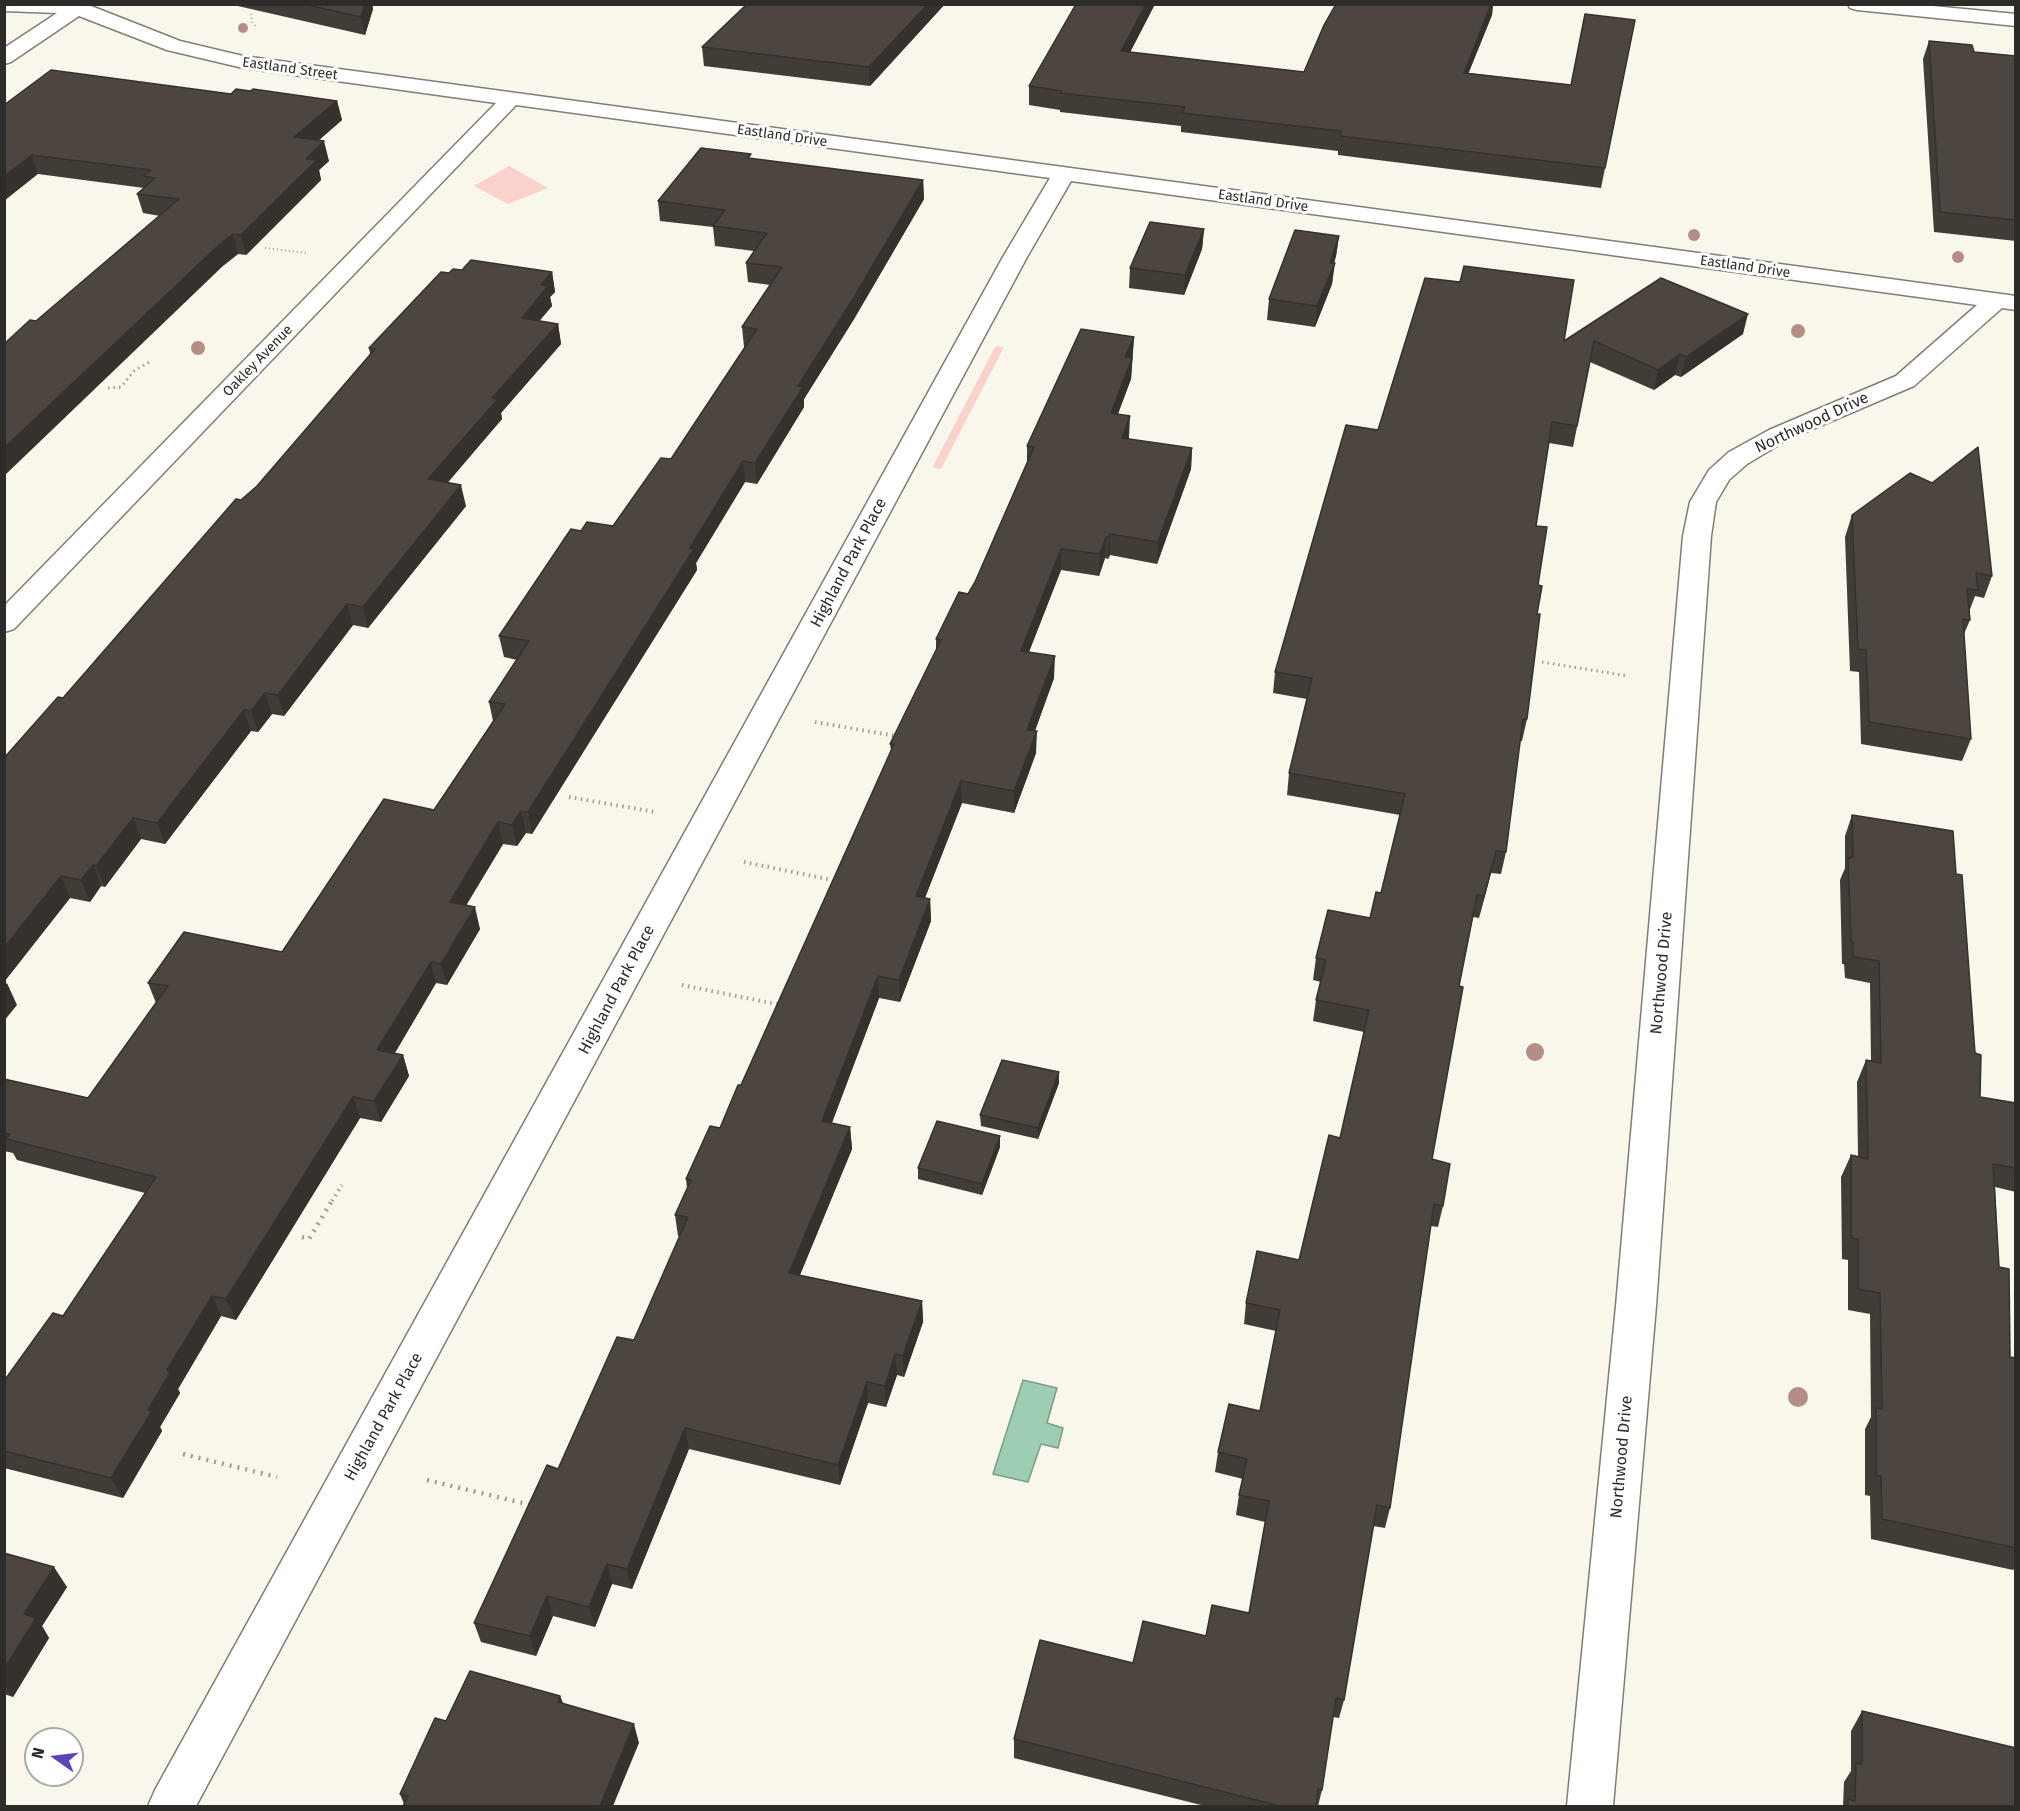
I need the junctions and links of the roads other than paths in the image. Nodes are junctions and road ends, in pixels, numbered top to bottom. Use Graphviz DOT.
graph roads {
  1 [pos="1857,4"];
  2 [pos="4,5"];
  3 [pos="75,6"];
  4 [pos="2016,20"];
  5 [pos="4,58"];
  6 [pos="511,99"];
  7 [pos="1064,174"];
  8 [pos="2006,302"];
  9 [pos="4,623"];
  10 [pos="171,1806"];
  11 [pos="1590,1806"];
  1 -- 4 [label="street"];
  2 -- 3 [label="street"];
  3 -- 5 [label="street"];
  3 -- 6 [label="street, Eastland Street"];
  6 -- 7 [label="street, Eastland Drive"];
  6 -- 9 [label="street, Oakley Avenue"];
  7 -- 8 [label="street, Eastland Drive"];
  7 -- 10 [label="street, Highland Park Place"];
  8 -- 11 [label="street, Northwood Drive"];
}
